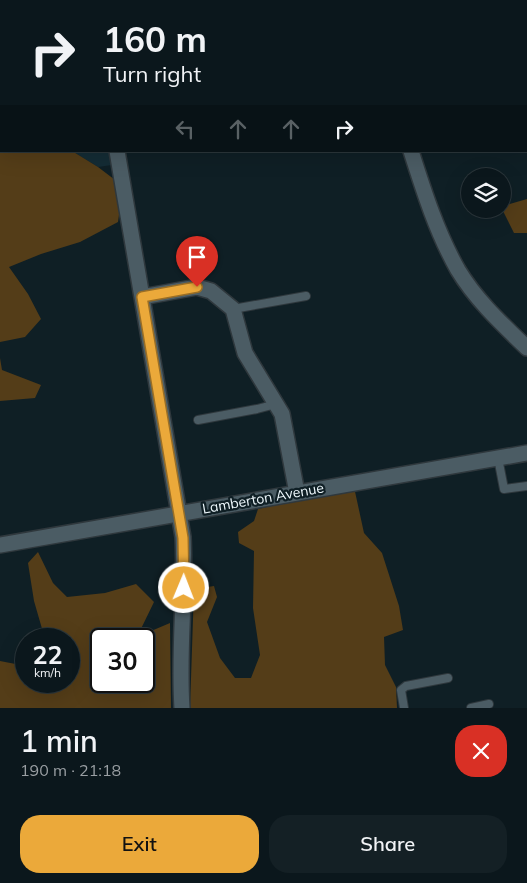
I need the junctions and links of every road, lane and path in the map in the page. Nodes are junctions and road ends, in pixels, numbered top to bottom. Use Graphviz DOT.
graph roads {
  1 [pos="117,152"];
  2 [pos="412,152"];
  3 [pos="306,296"];
  4 [pos="142,297"];
  5 [pos="233,309"];
  6 [pos="527,348"];
  7 [pos="276,404"];
  8 [pos="198,420"];
  9 [pos="527,453"];
  10 [pos="498,458"];
  11 [pos="527,486"];
  12 [pos="297,493"];
  13 [pos="179,513"];
  14 [pos="0,545"];
  15 [pos="448,678"];
  16 [pos="489,704"];
  17 [pos="182,708"];
  18 [pos="404,708"];
  19 [pos="471,708"];
  1 -- 4 [label="street"];
  2 -- 6 [label="street"];
  3 -- 5 [label="lane"];
  4 -- 5 [label="street"];
  4 -- 13 [label="street"];
  5 -- 7 [label="street"];
  7 -- 8 [label="lane"];
  7 -- 12 [label="street"];
  9 -- 10 [label="street, Lamberton Avenue"];
  10 -- 11 [label="lane"];
  10 -- 12 [label="street, Lamberton Avenue"];
  12 -- 13 [label="street, Lamberton Avenue"];
  13 -- 14 [label="street, Lamberton Avenue"];
  13 -- 17 [label="street"];
  15 -- 18 [label="lane"];
  16 -- 19 [label="lane"];
}
